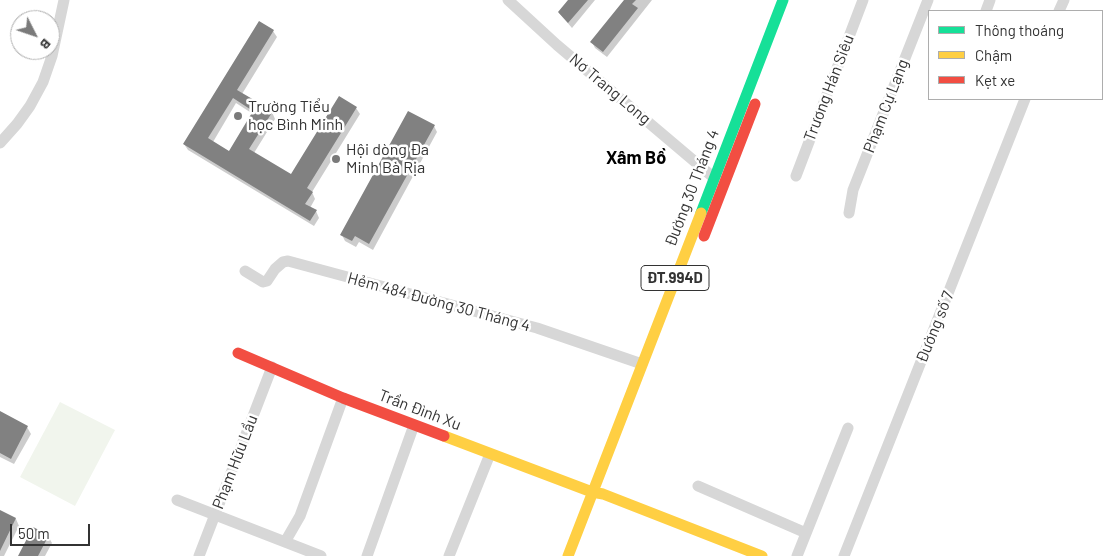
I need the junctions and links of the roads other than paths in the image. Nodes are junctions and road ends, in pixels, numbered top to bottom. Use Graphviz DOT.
graph roads {
  1 [pos="64,0"];
  2 [pos="508,0"];
  3 [pos="783,0"];
  4 [pos="795,0"];
  5 [pos="863,0"];
  6 [pos="928,0"];
  7 [pos="1025,100"];
  8 [pos="0,143"];
  9 [pos="796,176"];
  10 [pos="713,177"];
  11 [pos="726,180"];
  12 [pos="706,197"];
  13 [pos="718,201"];
  14 [pos="849,213"];
  15 [pos="245,271"];
  16 [pos="238,353"];
  17 [pos="642,364"];
  18 [pos="272,367"];
  19 [pos="343,398"];
  20 [pos="414,425"];
  21 [pos="848,428"];
  22 [pos="490,454"];
  23 [pos="698,486"];
  24 [pos="598,493"];
  25 [pos="176,500"];
  26 [pos="214,515"];
  27 [pos="806,533"];
  28 [pos="285,542"];
  29 [pos="199,556"];
  30 [pos="321,556"];
  31 [pos="366,556"];
  32 [pos="449,556"];
  33 [pos="568,556"];
  34 [pos="580,556"];
  35 [pos="762,556"];
  36 [pos="797,556"];
  37 [pos="844,556"];
  1 -- 8 [label="street"];
  2 -- 10 [label="street, Nơ Trang Long"];
  3 -- 10 [label="main road, Đường 30 Tháng 4 / ĐT.994D"];
  4 -- 11 [label="main road, Đường 30 Tháng 4 / ĐT.994D"];
  5 -- 9 [label="street, Trương Hán Siêu"];
  6 -- 14 [label="street, Phạm Cự Lạng"];
  7 -- 37 [label="street, Đường số 7"];
  10 -- 11 [label="main road"];
  10 -- 12 [label="main road, Đường 30 Tháng 4 / ĐT.994D"];
  11 -- 13 [label="main road, Đường 30 Tháng 4 / ĐT.994D"];
  12 -- 13 [label="main road"];
  12 -- 17 [label="main road, Đường 30 Tháng 4 / ĐT.994D"];
  13 -- 24 [label="main road, Đường 30 Tháng 4 / ĐT.994D"];
  15 -- 17 [label="street, Hẻm 484 Đường 30 Tháng 4"];
  16 -- 18 [label="main road, Trần Đình Xu"];
  17 -- 24 [label="main road, Đường 30 Tháng 4 / ĐT.994D"];
  18 -- 19 [label="main road, Trần Đình Xu"];
  18 -- 26 [label="street, Phạm Hữu Lầu"];
  19 -- 20 [label="main road, Trần Đình Xu"];
  19 -- 28 [label="street"];
  20 -- 22 [label="main road, Trần Đình Xu"];
  20 -- 31 [label="street"];
  21 -- 27 [label="street"];
  22 -- 24 [label="main road, Trần Đình Xu"];
  22 -- 32 [label="street"];
  23 -- 27 [label="street"];
  24 -- 33 [label="main road, Đường 30 Tháng 4 / ĐT.994D"];
  24 -- 34 [label="main road, Đường 30 Tháng 4 / ĐT.994D"];
  24 -- 35 [label="main road, Trần Đình Xu"];
  25 -- 26 [label="street"];
  26 -- 28 [label="street"];
  26 -- 29 [label="street, Phạm Hữu Lầu"];
  27 -- 36 [label="street"];
  28 -- 30 [label="street"];
}
